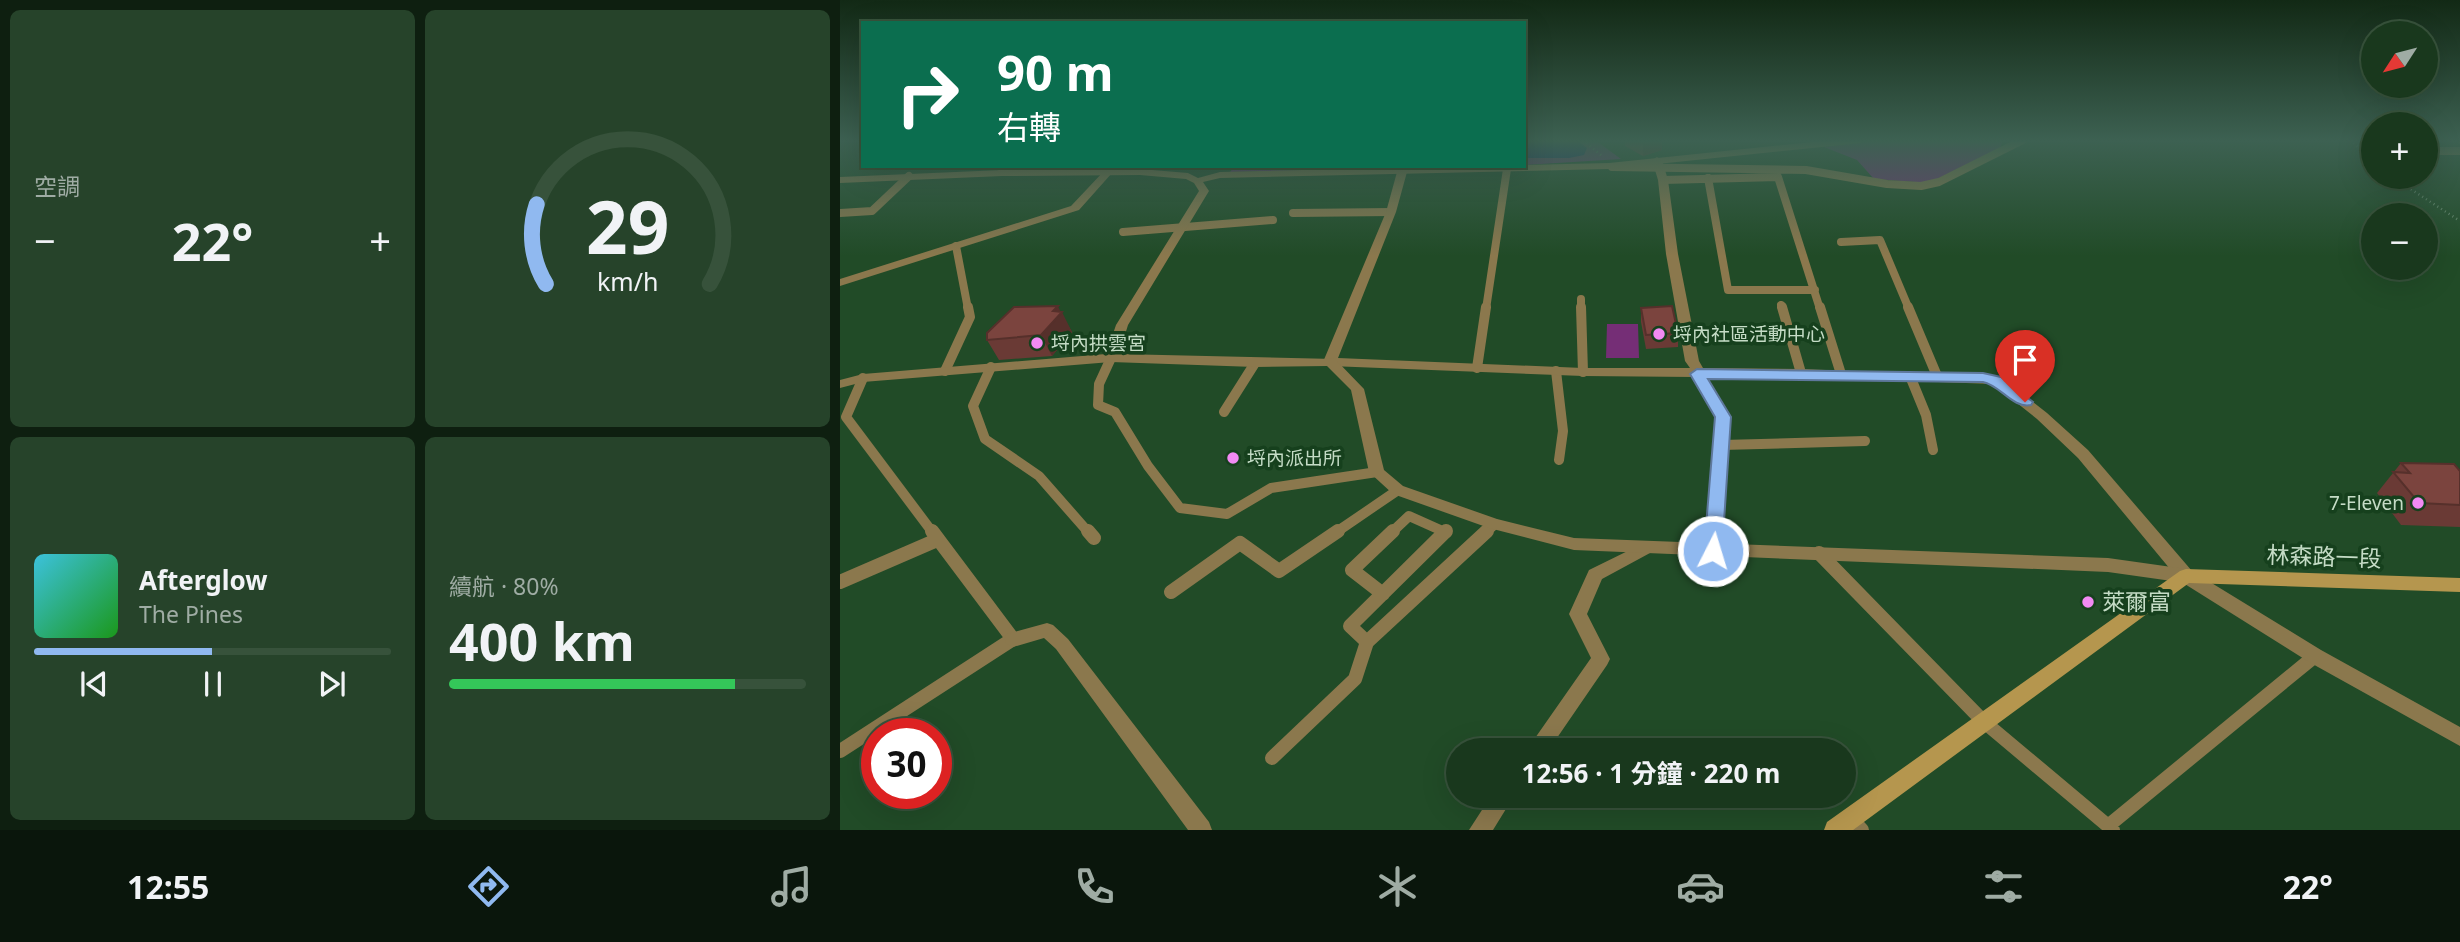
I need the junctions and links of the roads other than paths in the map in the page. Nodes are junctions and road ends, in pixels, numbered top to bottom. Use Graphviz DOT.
graph roads {
  1 [pos="1708,178"];
  2 [pos="862,179"];
  3 [pos="906,179"];
  4 [pos="1102,179"];
  5 [pos="1189,179"];
  6 [pos="1206,179"];
  7 [pos="1400,179"];
  8 [pos="1506,179"];
  9 [pos="1661,179"];
  10 [pos="1779,179"];
  11 [pos="1856,179"];
  12 [pos="1946,179"];
  13 [pos="840,180"];
  14 [pos="1198,181"];
  15 [pos="1391,212"];
  16 [pos="840,213"];
  17 [pos="1293,213"];
  18 [pos="1273,220"];
  19 [pos="1184,225"];
  20 [pos="1123,232"];
  21 [pos="1841,242"];
  22 [pos="956,246"];
  23 [pos="840,283"];
  24 [pos="1815,290"];
  25 [pos="1581,299"];
  26 [pos="1781,305"];
  27 [pos="1111,358"];
  28 [pos="1330,362"];
  29 [pos="1255,363"];
  30 [pos="991,367"];
  31 [pos="1477,368"];
  32 [pos="946,371"];
  33 [pos="1556,371"];
  34 [pos="1583,372"];
  35 [pos="1801,373"];
  36 [pos="1697,374"];
  37 [pos="1841,374"];
  38 [pos="1910,376"];
  39 [pos="1937,376"];
  40 [pos="863,378"];
  41 [pos="840,384"];
  42 [pos="1224,412"];
  43 [pos="1865,441"];
  44 [pos="1722,445"];
  45 [pos="1933,450"];
  46 [pos="1559,460"];
  47 [pos="1377,472"];
  48 [pos="1398,490"];
  49 [pos="1495,524"];
  50 [pos="1094,538"];
  51 [pos="937,540"];
  52 [pos="1644,550"];
  53 [pos="1713,551"];
  54 [pos="1819,553"];
  55 [pos="2186,576"];
  56 [pos="840,582"];
  57 [pos="2460,584"];
  58 [pos="1171,592"];
  59 [pos="1383,594"];
  60 [pos="1013,639"];
  61 [pos="1367,642"];
  62 [pos="2315,656"];
  63 [pos="1983,722"];
  64 [pos="2460,737"];
  65 [pos="1545,738"];
  66 [pos="840,751"];
  67 [pos="1272,758"];
  68 [pos="1496,808"];
  69 [pos="1857,824"];
  70 [pos="2111,828"];
  71 [pos="1201,830"];
  72 [pos="1480,830"];
  73 [pos="1835,830"];
  1 -- 24 [label="lane"];
  2 -- 13 [label="street"];
  3 -- 16 [label="lane"];
  4 -- 22 [label="street"];
  5 -- 14 [label="street"];
  6 -- 14 [label="street"];
  7 -- 15 [label="street"];
  8 -- 31 [label="lane"];
  9 -- 36 [label="street"];
  10 -- 24 [label="lane"];
  11 -- 12 [label="lane"];
  14 -- 19 [label="street"];
  15 -- 17 [label="lane"];
  15 -- 28 [label="street"];
  18 -- 19 [label="lane"];
  19 -- 20 [label="lane"];
  19 -- 27 [label="street"];
  21 -- 39 [label="lane"];
  22 -- 23 [label="street"];
  22 -- 32 [label="lane"];
  24 -- 37 [label="lane"];
  25 -- 34 [label="lane"];
  26 -- 35 [label="lane"];
  27 -- 29 [label="street"];
  27 -- 30 [label="street"];
  27 -- 47 [label="lane"];
  28 -- 29 [label="street"];
  28 -- 31 [label="street"];
  28 -- 47 [label="street"];
  29 -- 42 [label="lane"];
  30 -- 32 [label="street"];
  30 -- 50 [label="lane"];
  31 -- 33 [label="street"];
  32 -- 40 [label="street"];
  33 -- 34 [label="street"];
  33 -- 46 [label="lane"];
  34 -- 36 [label="street"];
  35 -- 36 [label="street"];
  35 -- 37 [label="street"];
  36 -- 44 [label="street"];
  37 -- 38 [label="street"];
  38 -- 39 [label="street"];
  38 -- 45 [label="lane"];
  39 -- 55 [label="street"];
  40 -- 41 [label="street"];
  40 -- 51 [label="lane"];
  43 -- 44 [label="lane"];
  44 -- 53 [label="street"];
  47 -- 48 [label="street"];
  48 -- 49 [label="street"];
  48 -- 58 [label="lane"];
  49 -- 52 [label="street"];
  49 -- 61 [label="lane"];
  51 -- 56 [label="lane"];
  51 -- 60 [label="lane"];
  52 -- 53 [label="street"];
  52 -- 65 [label="street"];
  53 -- 54 [label="street"];
  54 -- 55 [label="street"];
  54 -- 63 [label="lane"];
  55 -- 57 [label="main road, 林森路一段"];
  55 -- 62 [label="street"];
  55 -- 63 [label="main road"];
  59 -- 59 [label="lane"];
  59 -- 61 [label="lane"];
  60 -- 66 [label="lane"];
  60 -- 71 [label="street"];
  61 -- 67 [label="lane"];
  62 -- 64 [label="street"];
  62 -- 70 [label="lane"];
  63 -- 69 [label="main road"];
  63 -- 70 [label="lane"];
  68 -- 72 [label="street"];
  69 -- 73 [label="main road"];
}
